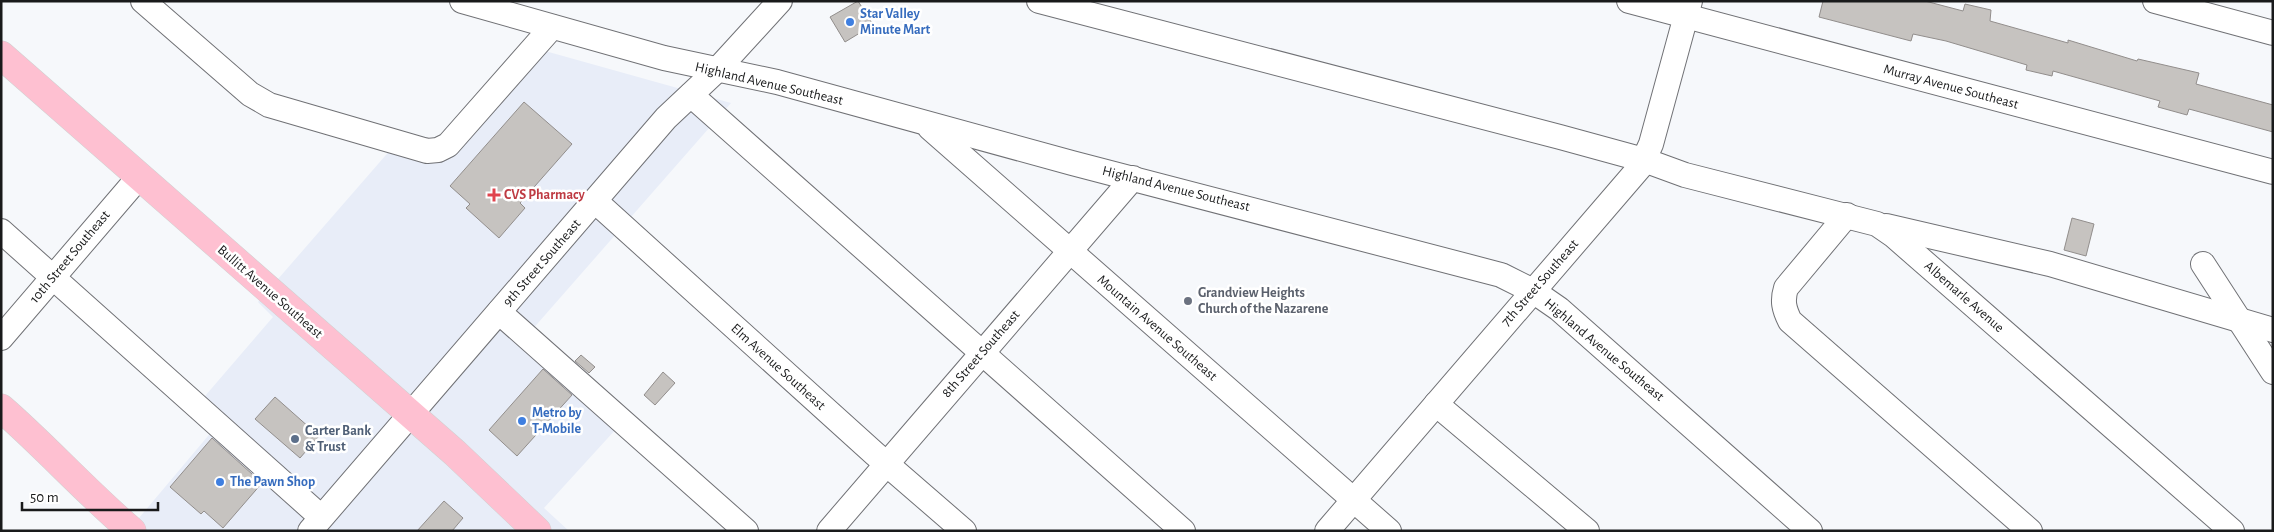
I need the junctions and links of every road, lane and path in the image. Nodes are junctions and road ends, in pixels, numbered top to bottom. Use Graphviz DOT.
graph roads {
  1 [pos="143,1"];
  2 [pos="462,1"];
  3 [pos="780,1"];
  4 [pos="1039,1"];
  5 [pos="1629,1"];
  6 [pos="2155,1"];
  7 [pos="1688,9"];
  8 [pos="552,27"];
  9 [pos="2273,32"];
  10 [pos="1,55"];
  11 [pos="716,71"];
  12 [pos="691,95"];
  13 [pos="926,124"];
  14 [pos="1644,160"];
  15 [pos="2273,172"];
  16 [pos="139,177"];
  17 [pos="1133,178"];
  18 [pos="595,201"];
  19 [pos="1847,215"];
  20 [pos="1877,224"];
  21 [pos="1,232"];
  22 [pos="1071,252"];
  23 [pos="2203,264"];
  24 [pos="53,277"];
  25 [pos="1533,291"];
  26 [pos="499,312"];
  27 [pos="2238,318"];
  28 [pos="2273,330"];
  29 [pos="1,338"];
  30 [pos="981,353"];
  31 [pos="2273,372"];
  32 [pos="1436,404"];
  33 [pos="1,408"];
  34 [pos="410,415"];
  35 [pos="887,464"];
  36 [pos="1354,500"];
  37 [pos="316,524"];
  38 [pos="119,527"];
  39 [pos="537,531"];
  40 [pos="746,531"];
  41 [pos="828,531"];
  42 [pos="964,531"];
  43 [pos="1183,531"];
  44 [pos="1327,531"];
  45 [pos="1389,531"];
  46 [pos="1587,531"];
  47 [pos="1810,531"];
  48 [pos="2030,531"];
  49 [pos="2232,531"];
  1 -- 8 [label="street"];
  2 -- 8 [label="street, Highland Avenue Southeast"];
  3 -- 11 [label="street, 9th Street Southeast"];
  4 -- 14 [label="street, Albemarle Avenue"];
  5 -- 7 [label="street, Murray Avenue Southeast"];
  6 -- 9 [label="street"];
  7 -- 14 [label="street, 7th Street Southeast"];
  7 -- 15 [label="street, Murray Avenue Southeast"];
  8 -- 11 [label="street, Highland Avenue Southeast"];
  10 -- 16 [label="main road, Bullitt Avenue Southeast"];
  11 -- 12 [label="street, 9th Street Southeast"];
  11 -- 13 [label="street, Highland Avenue Southeast"];
  12 -- 18 [label="street, 9th Street Southeast"];
  12 -- 30 [label="street"];
  13 -- 17 [label="street, Highland Avenue Southeast"];
  13 -- 22 [label="street, Mountain Avenue Southeast"];
  14 -- 19 [label="street, Albemarle Avenue"];
  14 -- 25 [label="street, 7th Street Southeast"];
  16 -- 24 [label="street, 10th Street Southeast"];
  16 -- 34 [label="main road, Bullitt Avenue Southeast"];
  17 -- 22 [label="street, 8th Street Southeast"];
  17 -- 25 [label="street, Highland Avenue Southeast"];
  18 -- 26 [label="street, 9th Street Southeast"];
  18 -- 35 [label="street, Elm Avenue Southeast"];
  19 -- 20 [label="street, Albemarle Avenue"];
  19 -- 48 [label="street"];
  20 -- 27 [label="street"];
  20 -- 49 [label="street, Albemarle Avenue"];
  21 -- 24 [label="street"];
  22 -- 30 [label="street, 8th Street Southeast"];
  22 -- 36 [label="street, Mountain Avenue Southeast"];
  23 -- 27 [label="street"];
  24 -- 29 [label="street, 10th Street Southeast"];
  24 -- 37 [label="street"];
  25 -- 32 [label="street, 7th Street Southeast"];
  25 -- 47 [label="street, Highland Avenue Southeast"];
  26 -- 34 [label="street, 9th Street Southeast"];
  26 -- 40 [label="street"];
  27 -- 28 [label="street"];
  27 -- 31 [label="street"];
  30 -- 35 [label="street, 8th Street Southeast"];
  30 -- 43 [label="street"];
  32 -- 36 [label="street, 7th Street Southeast"];
  32 -- 46 [label="street"];
  33 -- 38 [label="main road"];
  34 -- 37 [label="street, 9th Street Southeast"];
  34 -- 39 [label="main road, Bullitt Avenue Southeast"];
  35 -- 41 [label="street, 8th Street Southeast"];
  35 -- 42 [label="street, Elm Avenue Southeast"];
  36 -- 44 [label="street, 7th Street Southeast"];
  36 -- 45 [label="street, Mountain Avenue Southeast"];
}
